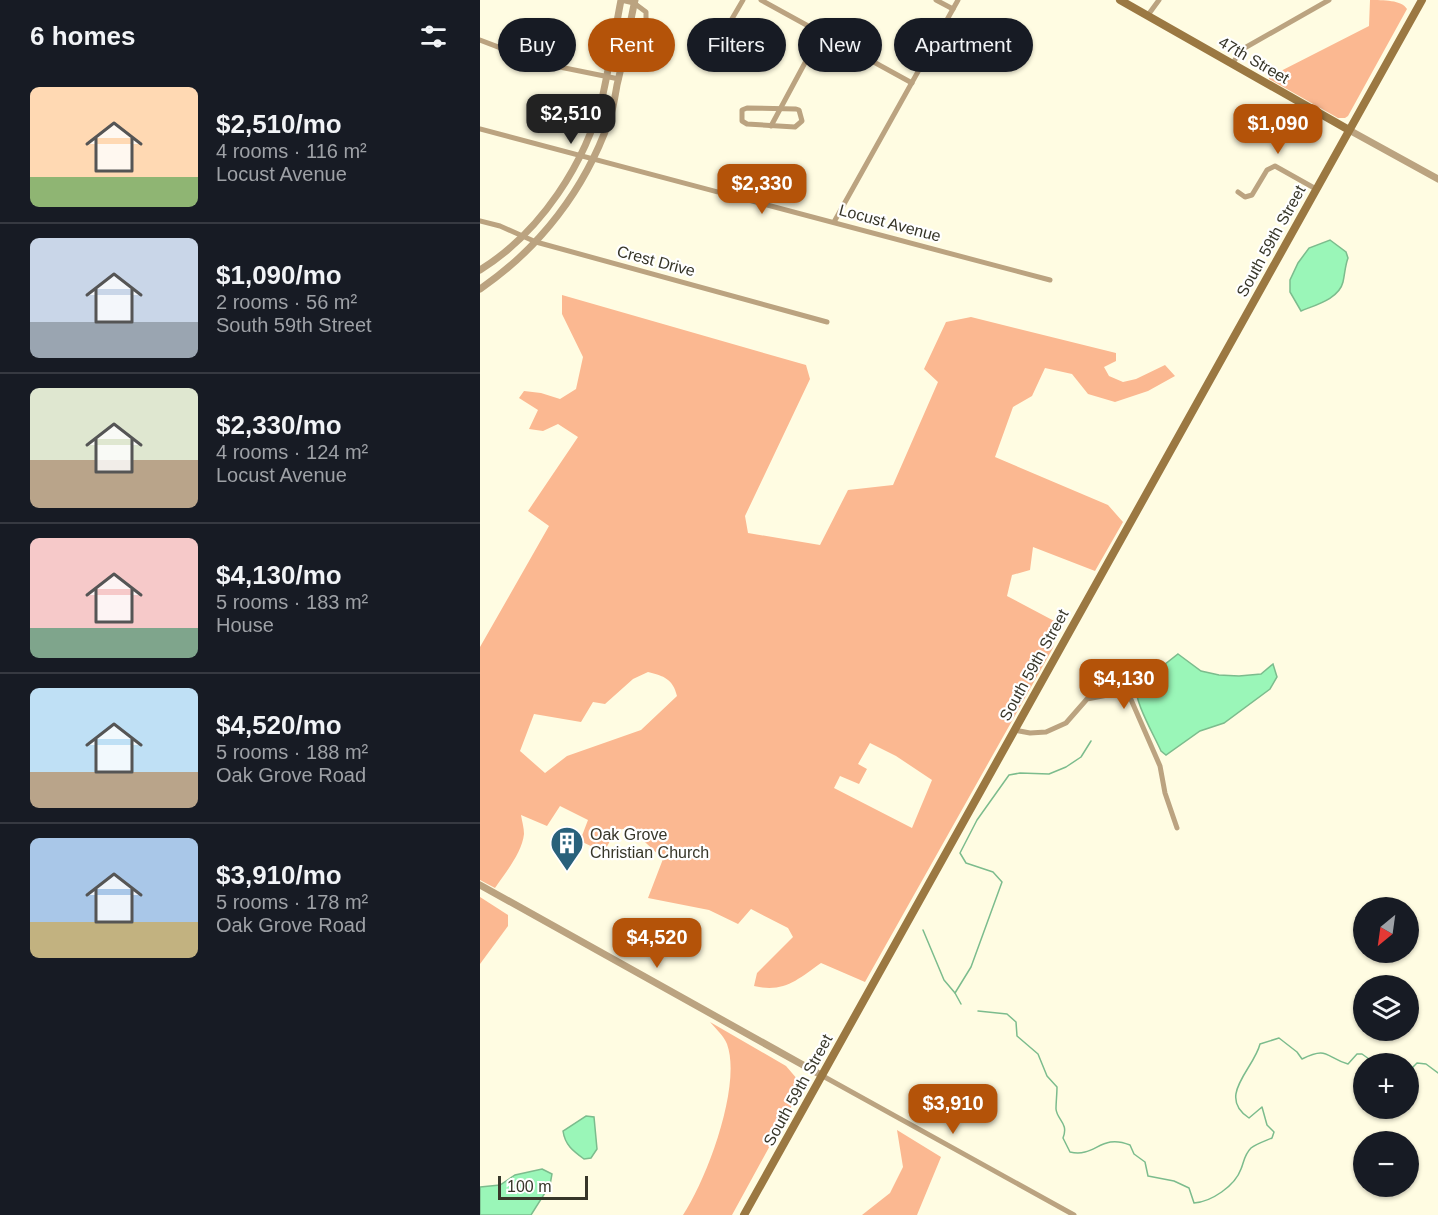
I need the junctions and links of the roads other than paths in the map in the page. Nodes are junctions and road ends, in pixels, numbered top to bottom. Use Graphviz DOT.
graph roads {
  1 [pos="621,0"];
  2 [pos="743,0"];
  3 [pos="762,0"];
  4 [pos="936,0"];
  5 [pos="958,0"];
  6 [pos="1120,0"];
  7 [pos="1159,0"];
  8 [pos="1329,0"];
  9 [pos="1411,0"];
  10 [pos="635,1"];
  11 [pos="1420,2"];
  12 [pos="953,9"];
  13 [pos="1148,15"];
  14 [pos="631,18"];
  15 [pos="646,18"];
  16 [pos="732,18"];
  17 [pos="798,20"];
  18 [pos="480,40"];
  19 [pos="1233,63"];
  20 [pos="882,67"];
  21 [pos="620,72"];
  22 [pos="800,72"];
  23 [pos="606,77"];
  24 [pos="619,79"];
  25 [pos="912,83"];
  26 [pos="780,109"];
  27 [pos="771,126"];
  28 [pos="480,129"];
  29 [pos="1349,129"];
  30 [pos="580,154"];
  31 [pos="593,158"];
  32 [pos="1438,179"];
  33 [pos="1316,189"];
  34 [pos="1238,192"];
  35 [pos="480,220"];
  36 [pos="834,222"];
  37 [pos="523,236"];
  38 [pos="536,242"];
  39 [pos="480,270"];
  40 [pos="1050,280"];
  41 [pos="480,289"];
  42 [pos="827,322"];
  43 [pos="1014,730"];
  44 [pos="1177,828"];
  45 [pos="480,885"];
  46 [pos="821,1075"];
  47 [pos="744,1215"];
  48 [pos="1074,1215"];
  1 -- 10 [label="street"];
  1 -- 23 [label="street"];
  2 -- 16 [label="street"];
  3 -- 17 [label="street"];
  4 -- 12 [label="street"];
  5 -- 12 [label="street"];
  6 -- 13 [label="main road, 47th Street"];
  7 -- 13 [label="street"];
  8 -- 19 [label="street"];
  9 -- 11 [label="street"];
  10 -- 14 [label="street"];
  10 -- 15 [label="street"];
  11 -- 29 [label="main road, South 59th Street"];
  12 -- 25 [label="street"];
  13 -- 19 [label="main road, 47th Street"];
  18 -- 23 [label="street"];
  19 -- 29 [label="main road, 47th Street"];
  20 -- 25 [label="street"];
  21 -- 24 [label="street"];
  22 -- 26 [label="street"];
  23 -- 24 [label="street"];
  23 -- 30 [label="street"];
  24 -- 31 [label="street"];
  25 -- 36 [label="street"];
  26 -- 27 [label="street"];
  26 -- 27 [label="street"];
  26 -- 27 [label="street"];
  28 -- 30 [label="street, Locust Avenue"];
  29 -- 32 [label="street, 47th Street"];
  29 -- 33 [label="main road, South 59th Street"];
  30 -- 31 [label="street, Locust Avenue"];
  30 -- 37 [label="street"];
  31 -- 36 [label="street, Locust Avenue"];
  31 -- 38 [label="street"];
  33 -- 34 [label="street"];
  33 -- 43 [label="main road, South 59th Street"];
  35 -- 37 [label="street, Crest Drive"];
  36 -- 40 [label="street, Locust Avenue"];
  37 -- 38 [label="street, Crest Drive"];
  37 -- 39 [label="street"];
  38 -- 41 [label="street"];
  38 -- 42 [label="street, Crest Drive"];
  43 -- 44 [label="street"];
  43 -- 46 [label="main road, South 59th Street"];
  45 -- 46 [label="street"];
  46 -- 47 [label="main road, South 59th Street"];
  46 -- 48 [label="street"];
}
